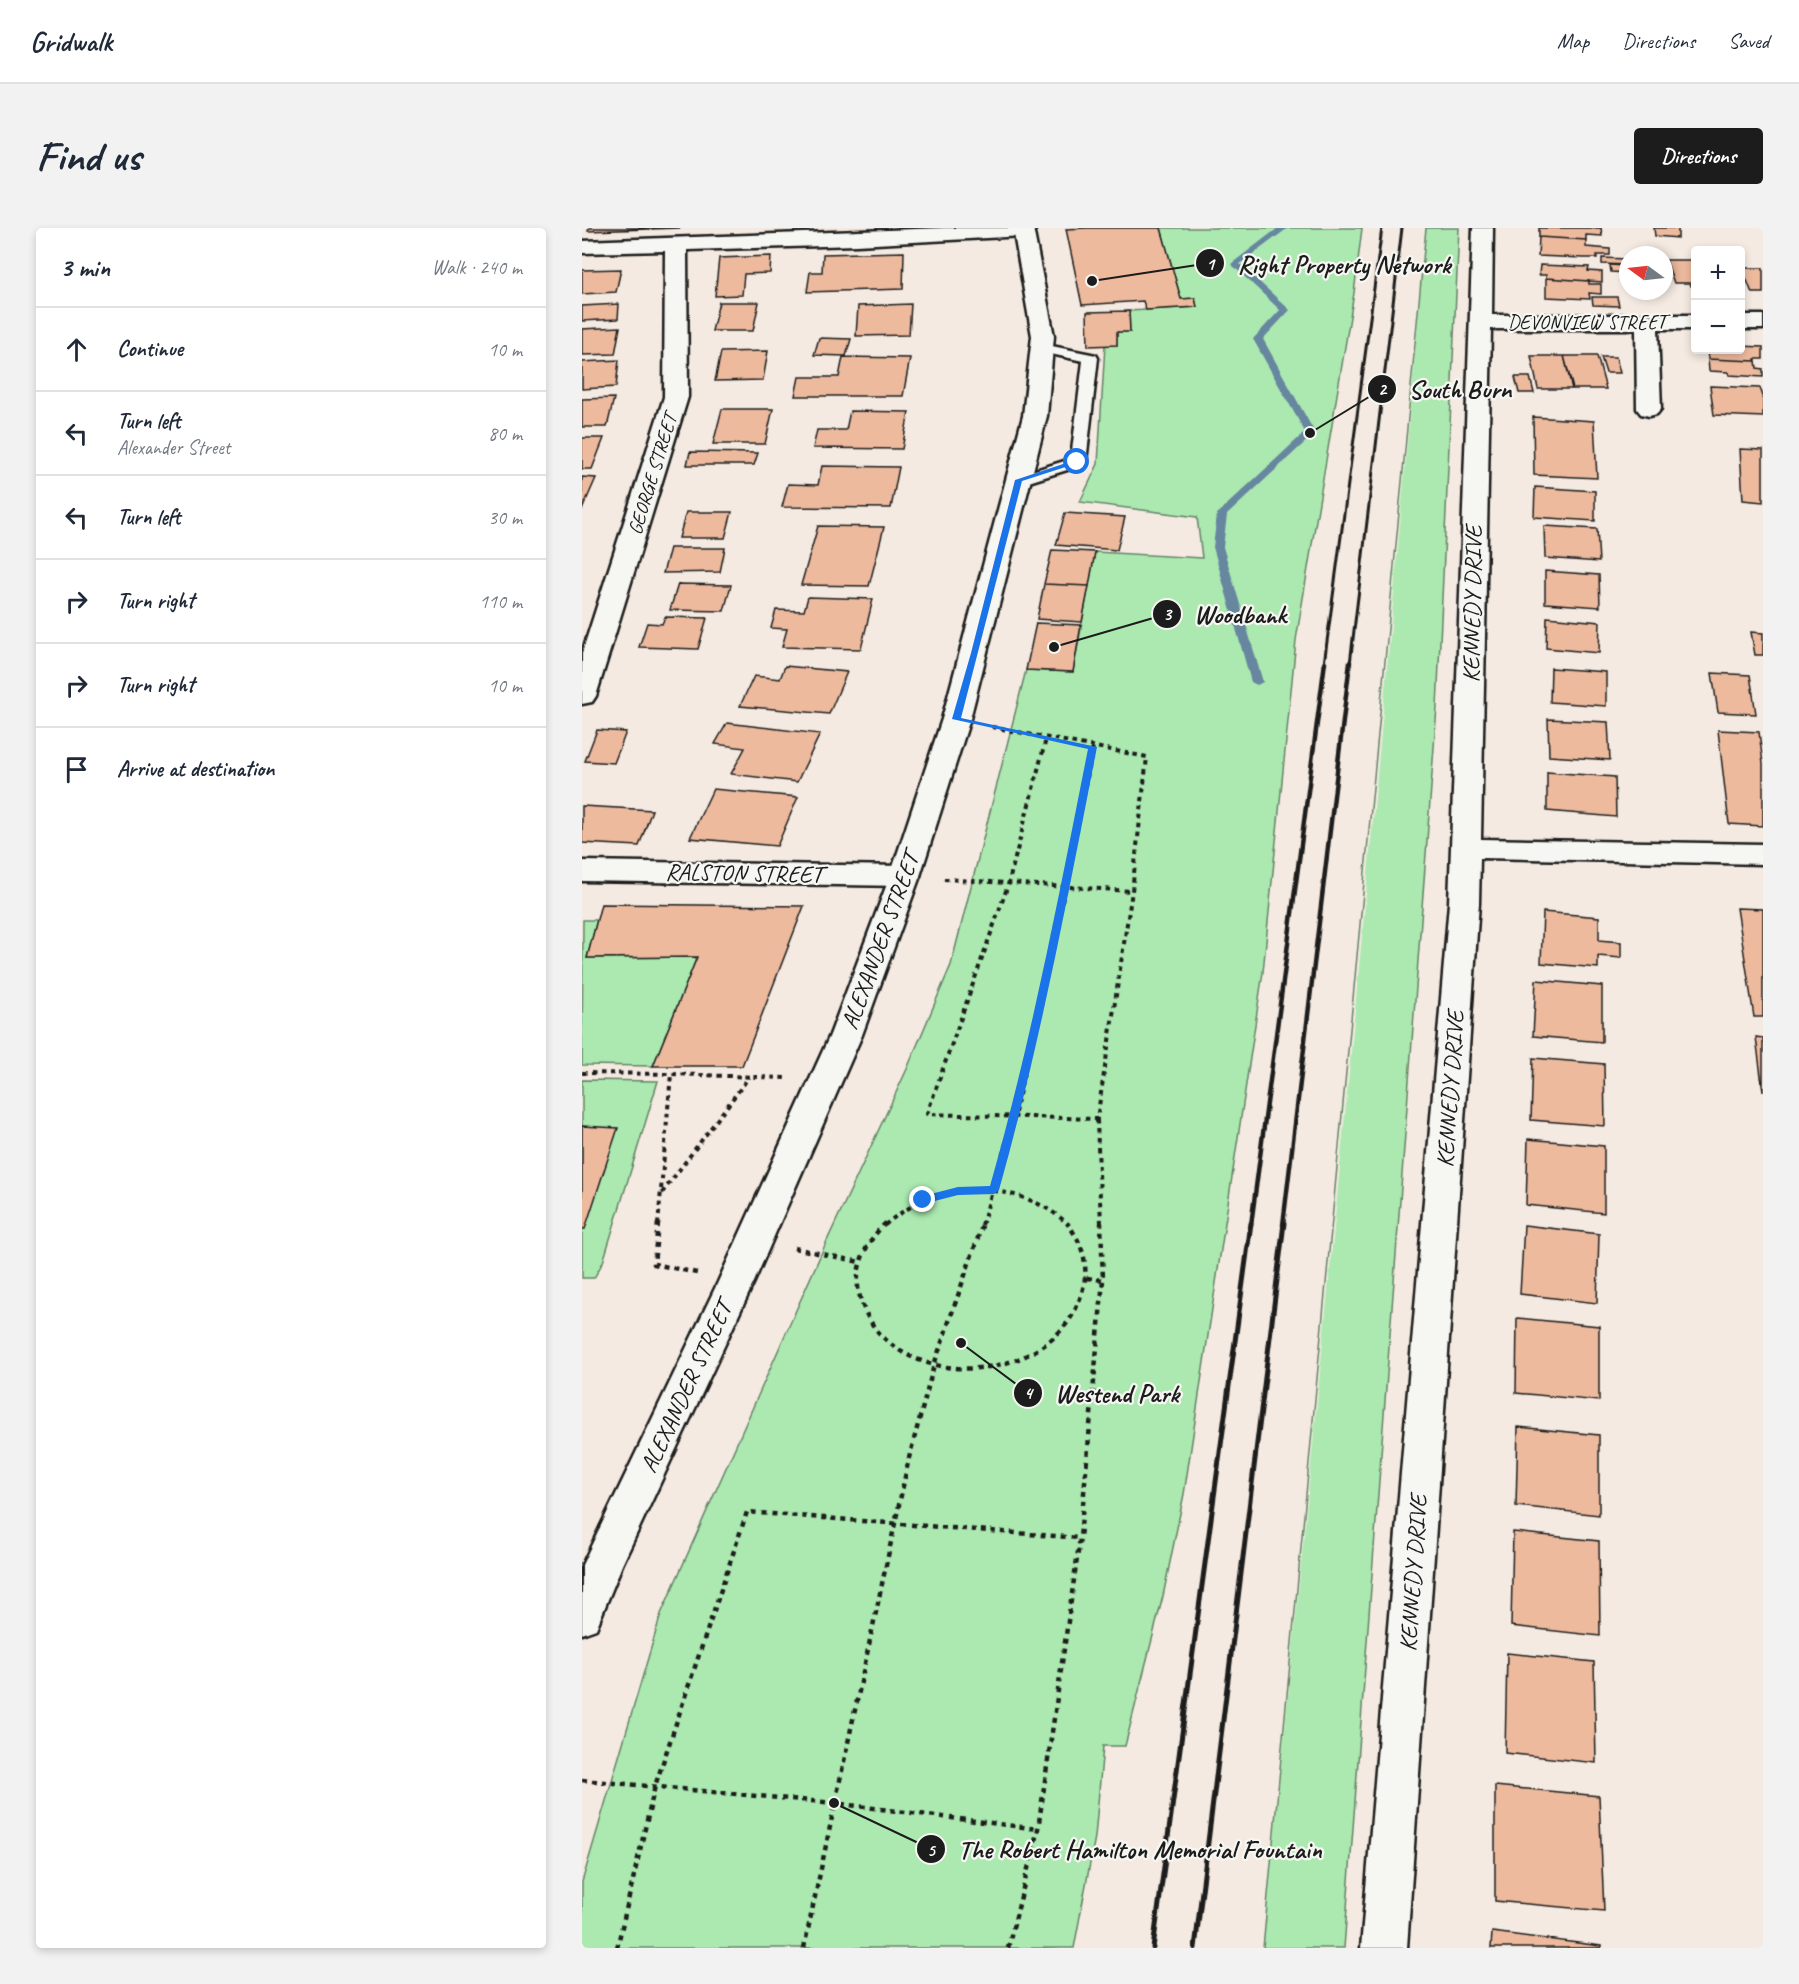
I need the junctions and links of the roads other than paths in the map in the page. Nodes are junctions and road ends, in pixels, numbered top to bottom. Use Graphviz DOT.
graph roads {
  1 [pos="1483,228"];
  2 [pos="1024,229"];
  3 [pos="676,244"];
  4 [pos="582,247"];
  5 [pos="1479,322"];
  6 [pos="1647,322"];
  7 [pos="1691,322"];
  8 [pos="1745,322"];
  9 [pos="1763,322"];
  10 [pos="1042,348"];
  11 [pos="1649,409"];
  12 [pos="1018,480"];
  13 [pos="582,696"];
  14 [pos="1467,848"];
  15 [pos="1763,854"];
  16 [pos="582,871"];
  17 [pos="905,876"];
  18 [pos="582,1616"];
  19 [pos="1384,1948"];
  1 -- 5 [label="street, KENNEDY DRIVE"];
  2 -- 3 [label="street"];
  2 -- 10 [label="street, ALEXANDER STREET"];
  3 -- 4 [label="street"];
  3 -- 13 [label="street, GEORGE STREET"];
  5 -- 6 [label="street, DEVONVIEW STREET"];
  5 -- 14 [label="street, KENNEDY DRIVE"];
  6 -- 7 [label="street, DEVONVIEW STREET"];
  6 -- 11 [label="street"];
  8 -- 9 [label="street"];
  10 -- 12 [label="street, ALEXANDER STREET"];
  10 -- 12 [label="lane"];
  12 -- 17 [label="street, ALEXANDER STREET"];
  14 -- 15 [label="street"];
  14 -- 19 [label="street, KENNEDY DRIVE"];
  16 -- 17 [label="street, RALSTON STREET"];
  17 -- 18 [label="street, ALEXANDER STREET"];
}
